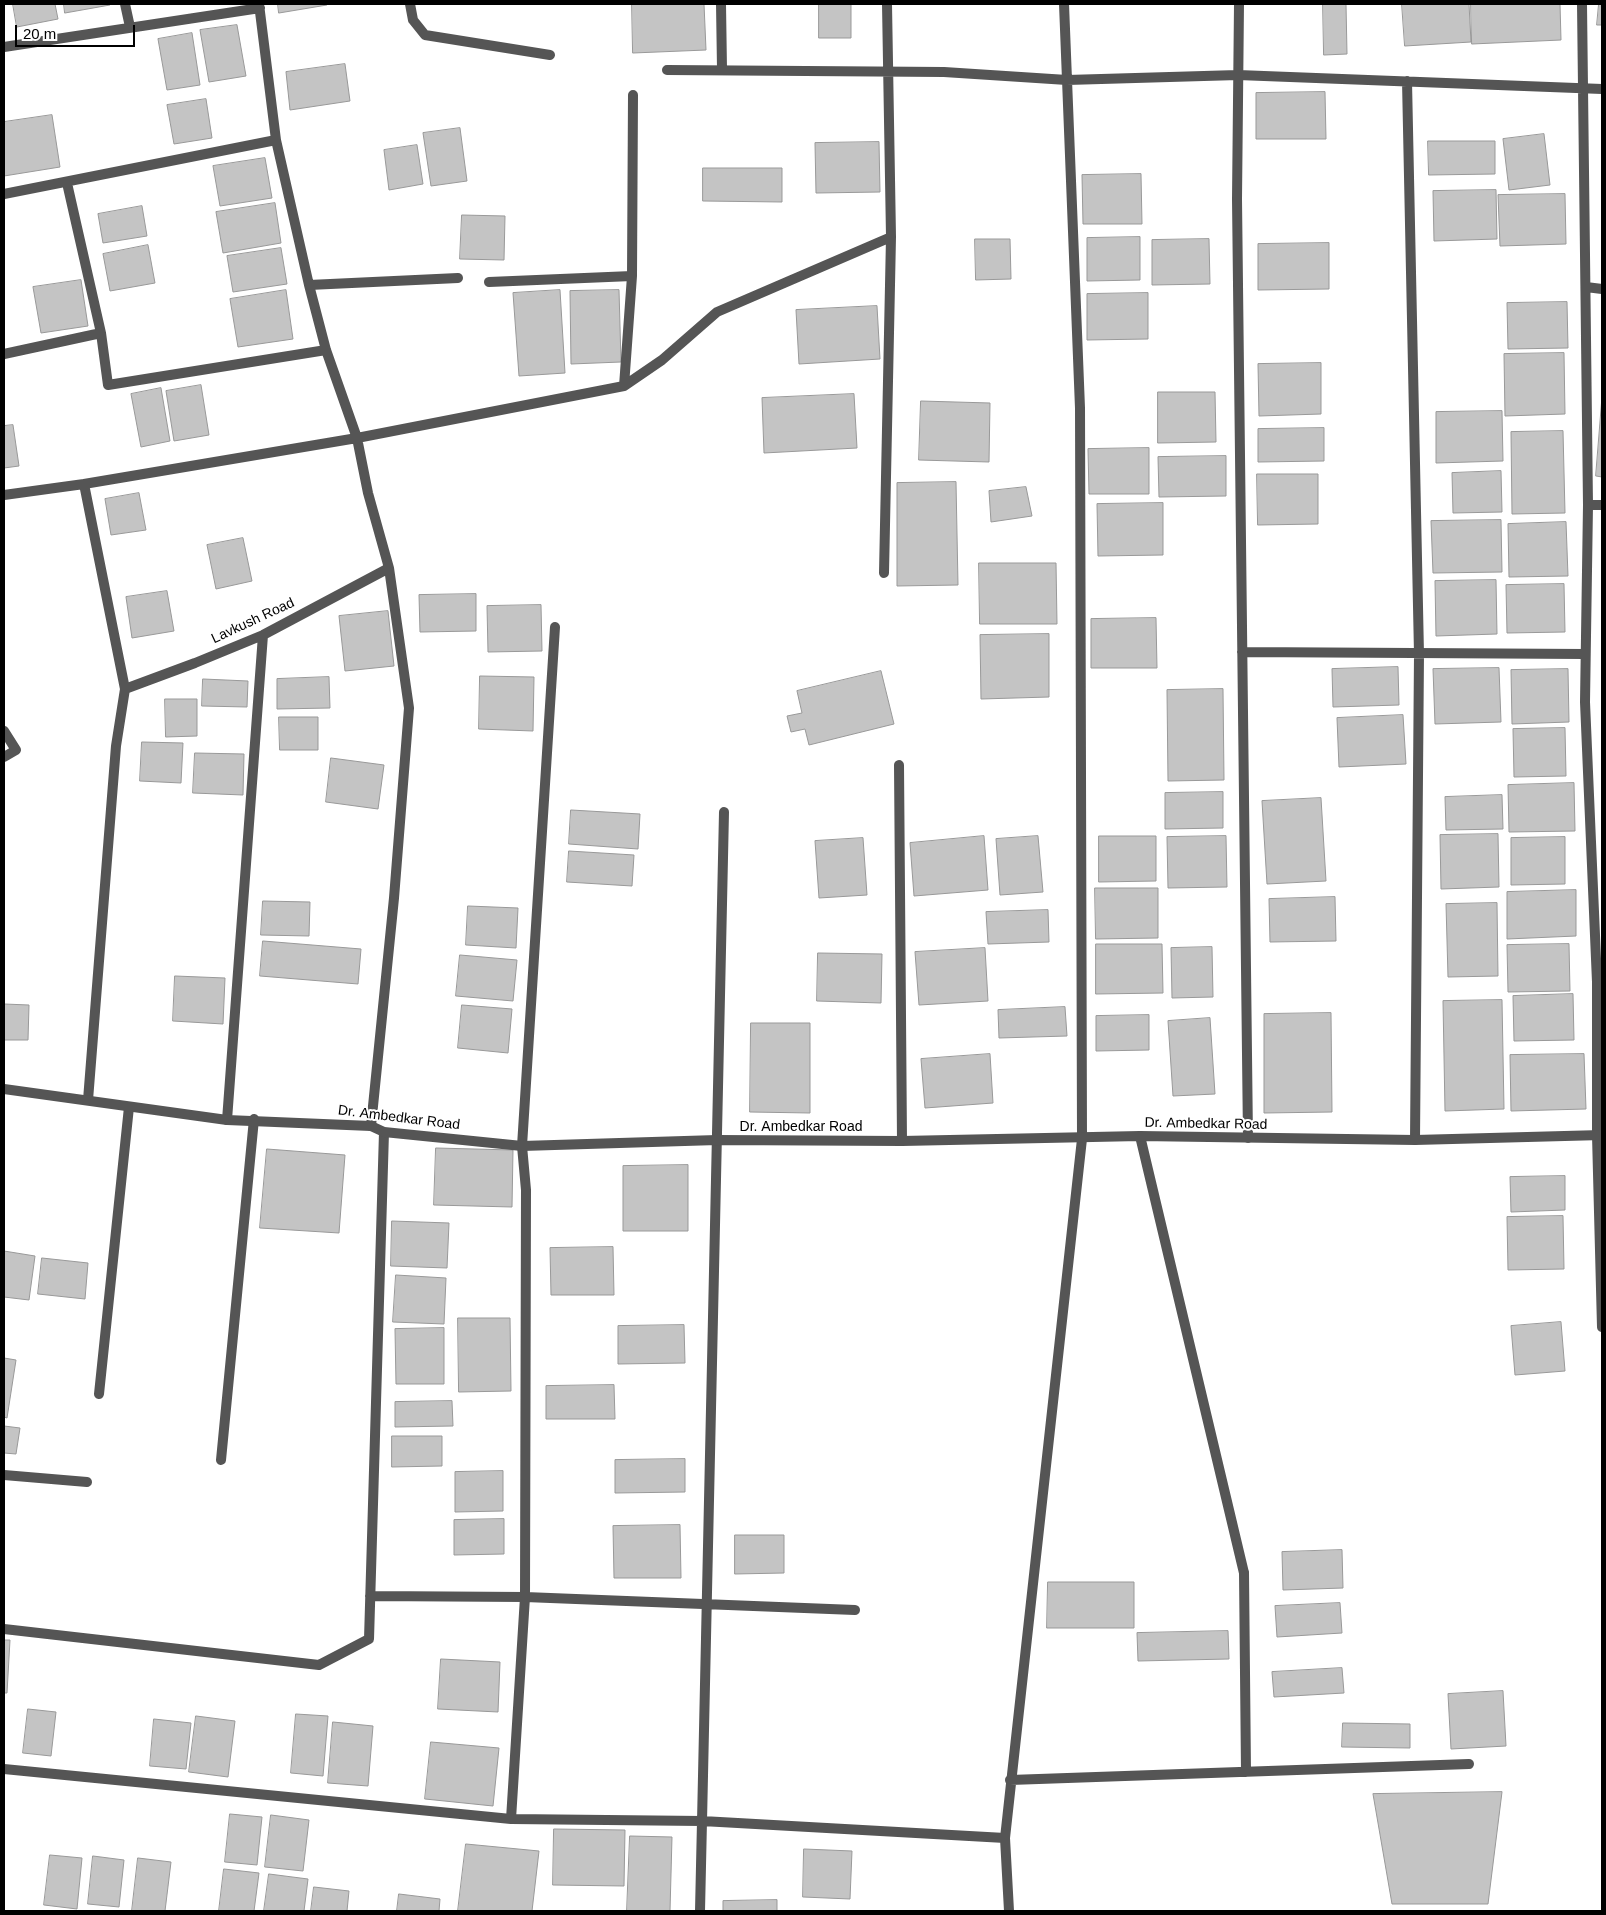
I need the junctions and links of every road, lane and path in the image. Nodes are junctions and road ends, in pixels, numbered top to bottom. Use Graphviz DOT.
graph roads {
  1 [pos="125,4"];
  2 [pos="410,4"];
  3 [pos="721,4"];
  4 [pos="887,4"];
  5 [pos="1064,4"];
  6 [pos="1240,4"];
  7 [pos="1582,4"];
  8 [pos="259,6"];
  9 [pos="130,28"];
  10 [pos="4,46"];
  11 [pos="550,55"];
  12 [pos="722,69"];
  13 [pos="667,70"];
  14 [pos="888,72"];
  15 [pos="1238,75"];
  16 [pos="1067,80"];
  17 [pos="1407,81"];
  18 [pos="1583,88"];
  19 [pos="1602,89"];
  20 [pos="633,95"];
  21 [pos="276,140"];
  22 [pos="67,183"];
  23 [pos="4,194"];
  24 [pos="891,237"];
  25 [pos="632,276"];
  26 [pos="458,278"];
  27 [pos="489,282"];
  28 [pos="309,285"];
  29 [pos="1586,287"];
  30 [pos="1602,289"];
  31 [pos="100,332"];
  32 [pos="326,350"];
  33 [pos="4,354"];
  34 [pos="624,386"];
  35 [pos="357,438"];
  36 [pos="84,484"];
  37 [pos="4,495"];
  38 [pos="1588,505"];
  39 [pos="1602,505"];
  40 [pos="389,568"];
  41 [pos="884,574"];
  42 [pos="555,627"];
  43 [pos="263,635"];
  44 [pos="1242,652"];
  45 [pos="1419,654"];
  46 [pos="1585,654"];
  47 [pos="125,689"];
  48 [pos="4,731"];
  49 [pos="4,757"];
  50 [pos="899,765"];
  51 [pos="724,812"];
  52 [pos="4,1089"];
  53 [pos="88,1100"];
  54 [pos="129,1106"];
  55 [pos="254,1119"];
  56 [pos="227,1120"];
  57 [pos="371,1126"];
  58 [pos="384,1132"];
  59 [pos="1599,1135"];
  60 [pos="1140,1136"];
  61 [pos="1248,1138"];
  62 [pos="1082,1139"];
  63 [pos="717,1140"];
  64 [pos="1415,1140"];
  65 [pos="902,1141"];
  66 [pos="522,1146"];
  67 [pos="1602,1327"];
  68 [pos="99,1394"];
  69 [pos="221,1460"];
  70 [pos="4,1475"];
  71 [pos="87,1482"];
  72 [pos="370,1596"];
  73 [pos="525,1597"];
  74 [pos="707,1606"];
  75 [pos="855,1610"];
  76 [pos="4,1629"];
  77 [pos="1469,1764"];
  78 [pos="4,1769"];
  79 [pos="1246,1772"];
  80 [pos="1010,1780"];
  81 [pos="511,1819"];
  82 [pos="702,1821"];
  83 [pos="1005,1838"];
  84 [pos="700,1911"];
  85 [pos="1009,1911"];
  1 -- 9 [label="street"];
  2 -- 11 [label="street"];
  3 -- 12 [label="street"];
  4 -- 14 [label="street"];
  5 -- 16 [label="street"];
  6 -- 15 [label="street"];
  7 -- 18 [label="street"];
  8 -- 9 [label="street"];
  8 -- 21 [label="street"];
  9 -- 10 [label="street"];
  12 -- 13 [label="street"];
  12 -- 14 [label="street"];
  14 -- 16 [label="street"];
  14 -- 24 [label="street"];
  15 -- 16 [label="street"];
  15 -- 17 [label="street"];
  15 -- 44 [label="street"];
  16 -- 62 [label="street"];
  17 -- 18 [label="street"];
  17 -- 45 [label="street"];
  18 -- 19 [label="street"];
  18 -- 29 [label="street"];
  20 -- 25 [label="street"];
  21 -- 22 [label="street"];
  21 -- 28 [label="street"];
  22 -- 23 [label="street"];
  22 -- 31 [label="street"];
  24 -- 34 [label="street"];
  24 -- 41 [label="street"];
  25 -- 27 [label="street"];
  25 -- 34 [label="street"];
  26 -- 28 [label="street"];
  28 -- 32 [label="street"];
  29 -- 30 [label="street"];
  29 -- 38 [label="street"];
  31 -- 32 [label="street"];
  31 -- 33 [label="street"];
  32 -- 35 [label="street"];
  34 -- 35 [label="street"];
  35 -- 36 [label="street"];
  35 -- 40 [label="street"];
  36 -- 37 [label="street"];
  36 -- 47 [label="street"];
  38 -- 39 [label="street"];
  38 -- 46 [label="street"];
  40 -- 43 [label="street, Lavkush Road"];
  40 -- 57 [label="street"];
  42 -- 66 [label="street"];
  43 -- 47 [label="street, Lavkush Road"];
  43 -- 56 [label="street"];
  44 -- 45 [label="street"];
  44 -- 61 [label="street"];
  45 -- 46 [label="street"];
  45 -- 64 [label="street"];
  46 -- 59 [label="street"];
  47 -- 53 [label="street"];
  48 -- 49 [label="street"];
  50 -- 65 [label="street"];
  51 -- 63 [label="street"];
  52 -- 53 [label="street, Dr. Ambedkar Road"];
  53 -- 54 [label="street, Dr. Ambedkar Road"];
  54 -- 56 [label="street, Dr. Ambedkar Road"];
  54 -- 68 [label="street"];
  55 -- 56 [label="street, Dr. Ambedkar Road"];
  55 -- 57 [label="street, Dr. Ambedkar Road"];
  55 -- 69 [label="street"];
  57 -- 58 [label="street, Dr. Ambedkar Road"];
  58 -- 66 [label="street, Dr. Ambedkar Road"];
  58 -- 72 [label="street"];
  59 -- 64 [label="street, Dr. Ambedkar Road"];
  59 -- 67 [label="street"];
  60 -- 61 [label="street, Dr. Ambedkar Road"];
  60 -- 62 [label="street, Dr. Ambedkar Road"];
  60 -- 79 [label="street"];
  61 -- 64 [label="street, Dr. Ambedkar Road"];
  62 -- 65 [label="street, Dr. Ambedkar Road"];
  62 -- 80 [label="street"];
  63 -- 65 [label="street, Dr. Ambedkar Road"];
  63 -- 66 [label="street, Dr. Ambedkar Road"];
  63 -- 74 [label="street"];
  66 -- 73 [label="street"];
  70 -- 71 [label="street"];
  72 -- 73 [label="street"];
  72 -- 76 [label="street"];
  73 -- 74 [label="street"];
  73 -- 81 [label="street"];
  74 -- 75 [label="street"];
  74 -- 82 [label="street"];
  77 -- 79 [label="street"];
  78 -- 81 [label="street"];
  79 -- 80 [label="street"];
  80 -- 83 [label="street"];
  81 -- 82 [label="street"];
  82 -- 83 [label="street"];
  82 -- 84 [label="street"];
  83 -- 85 [label="street"];
}
